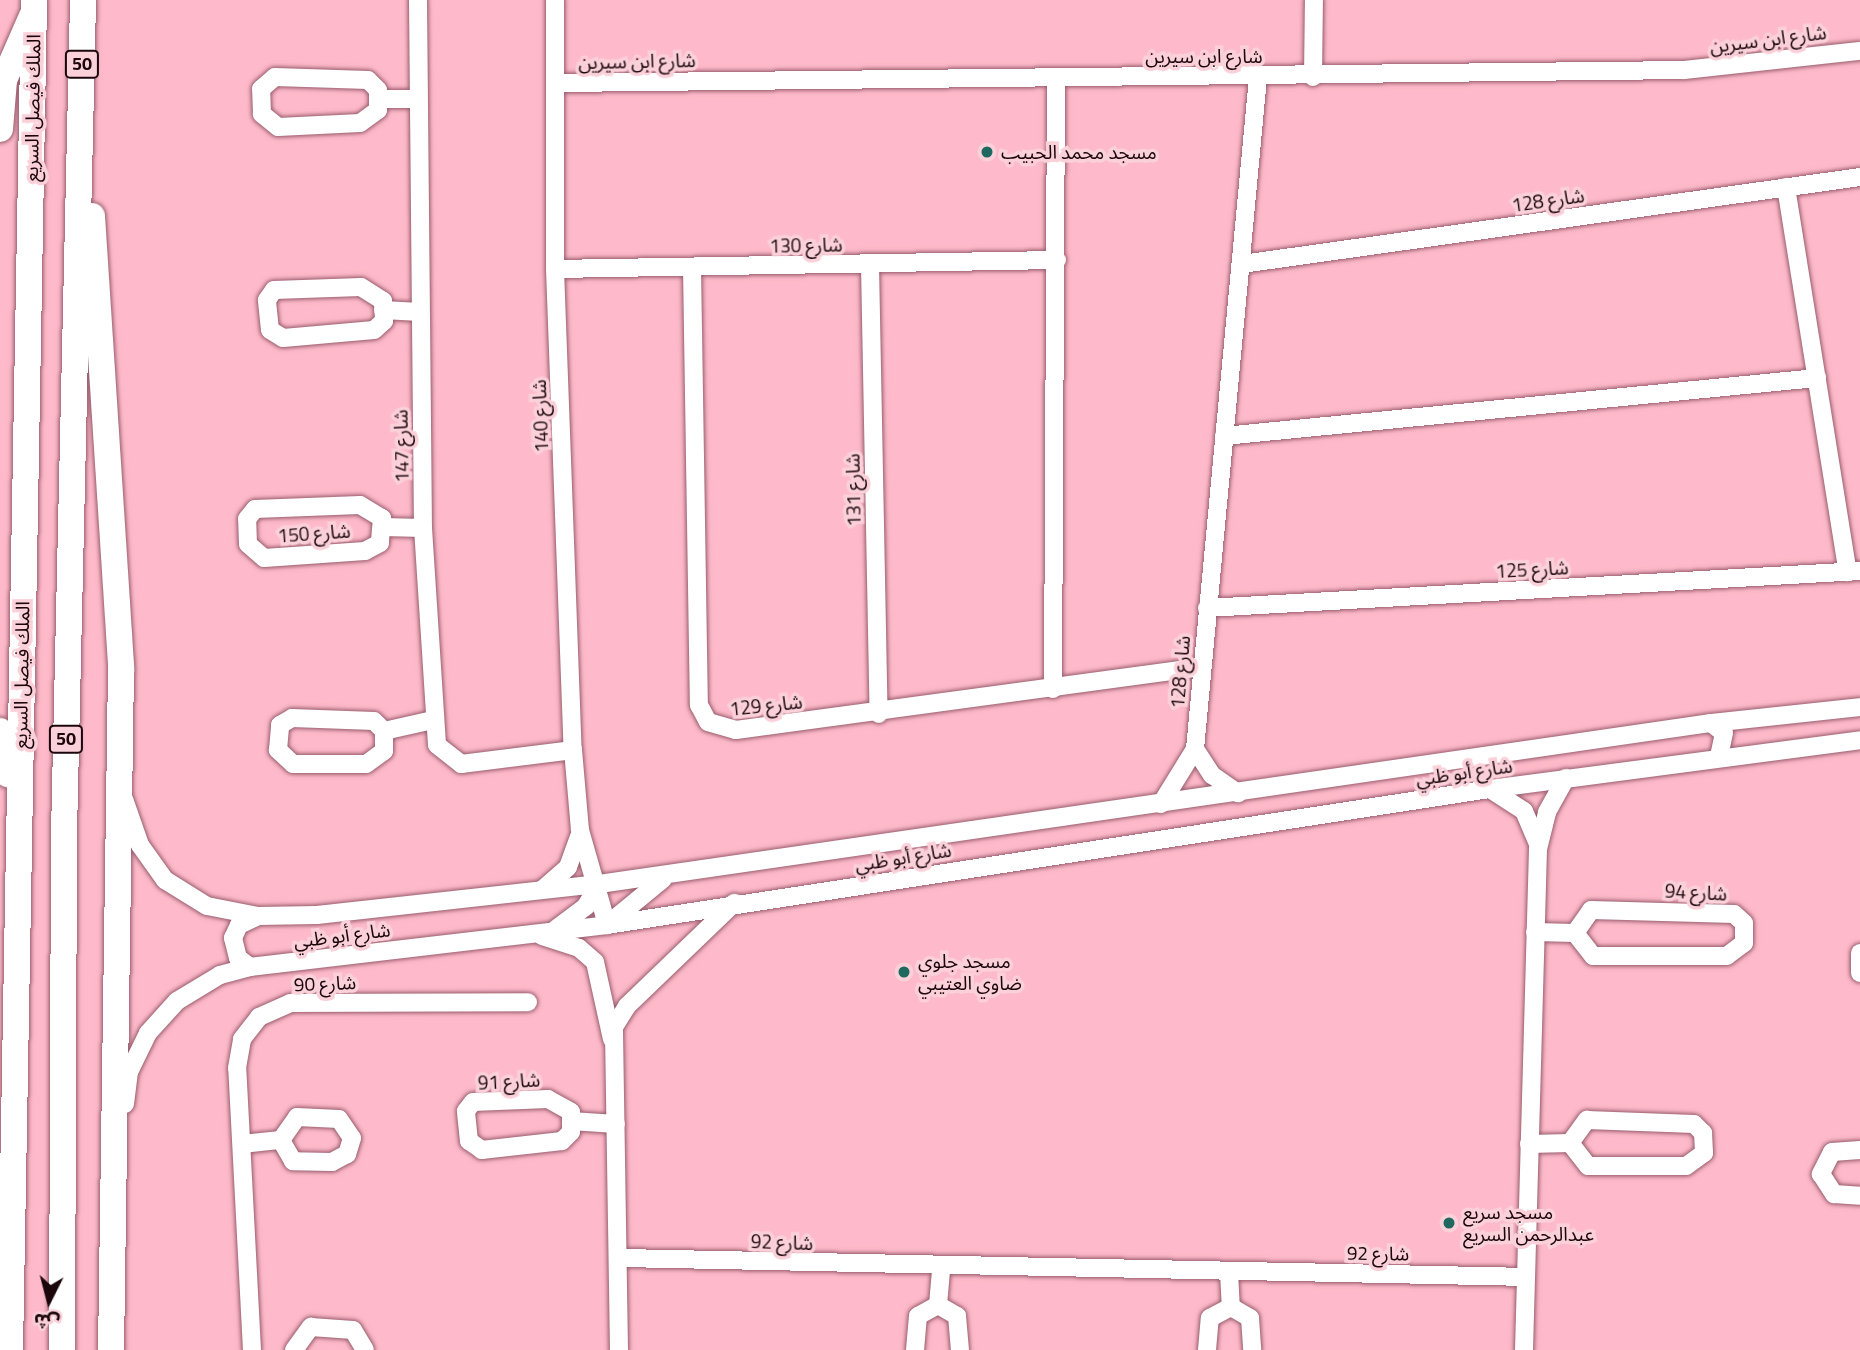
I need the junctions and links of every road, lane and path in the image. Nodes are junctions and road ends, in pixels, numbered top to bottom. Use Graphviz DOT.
graph roads {
  1 [pos="83,0"];
  2 [pos="418,0"];
  3 [pos="555,0"];
  4 [pos="1314,0"];
  5 [pos="34,6"];
  6 [pos="1856,49"];
  7 [pos="1056,77"];
  8 [pos="1258,77"];
  9 [pos="1313,77"];
  10 [pos="559,83"];
  11 [pos="378,99"];
  12 [pos="417,99"];
  13 [pos="81,127"];
  14 [pos="0,129"];
  15 [pos="1860,177"];
  16 [pos="1786,187"];
  17 [pos="1057,260"];
  18 [pos="1242,264"];
  19 [pos="870,265"];
  20 [pos="692,267"];
  21 [pos="555,269"];
  22 [pos="383,310"];
  23 [pos="420,312"];
  24 [pos="1817,378"];
  25 [pos="1224,436"];
  26 [pos="383,527"];
  27 [pos="423,528"];
  28 [pos="1854,572"];
  29 [pos="1207,608"];
  30 [pos="1201,667"];
  31 [pos="1053,689"];
  32 [pos="1860,707"];
  33 [pos="878,713"];
  34 [pos="433,720"];
  35 [pos="1710,723"];
  36 [pos="0,731"];
  37 [pos="383,731"];
  38 [pos="1860,740"];
  39 [pos="1195,749"];
  40 [pos="573,750"];
  41 [pos="1718,757"];
  42 [pos="1566,778"];
  43 [pos="121,788"];
  44 [pos="1490,789"];
  45 [pos="1238,793"];
  46 [pos="1161,804"];
  47 [pos="18,810"];
  48 [pos="580,830"];
  49 [pos="1538,849"];
  50 [pos="678,873"];
  51 [pos="599,884"];
  52 [pos="543,889"];
  53 [pos="734,903"];
  54 [pos="258,916"];
  55 [pos="607,925"];
  56 [pos="553,931"];
  57 [pos="1535,932"];
  58 [pos="1575,933"];
  59 [pos="533,934"];
  60 [pos="1860,953"];
  61 [pos="250,967"];
  62 [pos="1860,973"];
  63 [pos="528,1002"];
  64 [pos="612,1039"];
  65 [pos="571,1121"];
  66 [pos="616,1124"];
  67 [pos="281,1140"];
  68 [pos="1570,1143"];
  69 [pos="242,1144"];
  70 [pos="1529,1144"];
  71 [pos="1860,1150"];
  72 [pos="1860,1196"];
  73 [pos="114,1205"];
  74 [pos="622,1258"];
  75 [pos="941,1268"];
  76 [pos="1229,1272"];
  77 [pos="1526,1277"];
  78 [pos="938,1306"];
  79 [pos="1231,1307"];
  80 [pos="10,1350"];
  81 [pos="62,1350"];
  82 [pos="111,1350"];
  83 [pos="252,1350"];
  84 [pos="294,1350"];
  85 [pos="365,1350"];
  86 [pos="619,1350"];
  87 [pos="915,1350"];
  88 [pos="960,1350"];
  89 [pos="1207,1350"];
  90 [pos="1252,1350"];
  91 [pos="1524,1350"];
  1 -- 13 [label="highway, 50"];
  2 -- 12 [label="street, شارع 147"];
  3 -- 10 [label="street, شارع 140"];
  4 -- 9 [label="street"];
  5 -- 14 [label="highway"];
  5 -- 47 [label="highway, الملك فيصل السريع / 50"];
  6 -- 9 [label="street, شارع ابن سيرين"];
  7 -- 8 [label="street, شارع ابن سيرين"];
  7 -- 10 [label="street, شارع ابن سيرين"];
  7 -- 17 [label="street"];
  8 -- 9 [label="street, شارع ابن سيرين"];
  8 -- 18 [label="street, شارع 128"];
  10 -- 21 [label="street, شارع 140"];
  11 -- 11 [label="street"];
  11 -- 12 [label="street"];
  12 -- 23 [label="street, شارع 147"];
  13 -- 43 [label="highway"];
  13 -- 81 [label="highway, 50"];
  15 -- 16 [label="street, شارع 128"];
  16 -- 18 [label="street, شارع 128"];
  16 -- 24 [label="street"];
  17 -- 19 [label="street, شارع 130"];
  17 -- 31 [label="street"];
  18 -- 25 [label="street, شارع 128"];
  19 -- 20 [label="street, شارع 130"];
  19 -- 33 [label="street, شارع 131"];
  20 -- 21 [label="street, شارع 130"];
  20 -- 33 [label="street, شارع 129"];
  21 -- 40 [label="street, شارع 140"];
  22 -- 22 [label="street"];
  22 -- 23 [label="street"];
  23 -- 27 [label="street, شارع 147"];
  24 -- 25 [label="street"];
  24 -- 28 [label="street"];
  25 -- 29 [label="street, شارع 128"];
  26 -- 26 [label="street, شارع 150"];
  26 -- 27 [label="street"];
  27 -- 34 [label="street, شارع 147"];
  28 -- 29 [label="street, شارع 125"];
  29 -- 30 [label="street, شارع 128"];
  30 -- 31 [label="street, شارع 129"];
  30 -- 39 [label="street, شارع 128"];
  31 -- 33 [label="street, شارع 129"];
  32 -- 35 [label="street, شارع أبو ظبي"];
  34 -- 37 [label="street"];
  34 -- 40 [label="street, شارع 147"];
  35 -- 41 [label="street"];
  35 -- 45 [label="street, شارع أبو ظبي"];
  36 -- 47 [label="highway"];
  37 -- 37 [label="street"];
  38 -- 41 [label="street, شارع أبو ظبي"];
  39 -- 45 [label="street"];
  39 -- 46 [label="street, شارع 128"];
  40 -- 48 [label="street, شارع 140"];
  41 -- 42 [label="street, شارع أبو ظبي"];
  42 -- 44 [label="street, شارع أبو ظبي"];
  42 -- 49 [label="street"];
  43 -- 54 [label="street, شارع أبو ظبي"];
  43 -- 73 [label="highway"];
  44 -- 49 [label="street"];
  44 -- 53 [label="street, شارع أبو ظبي"];
  45 -- 46 [label="street, شارع أبو ظبي"];
  46 -- 50 [label="street, شارع أبو ظبي"];
  47 -- 80 [label="highway, الملك فيصل السريع / 50"];
  48 -- 51 [label="street, شارع 140"];
  48 -- 52 [label="street, شارع 140"];
  49 -- 57 [label="street"];
  50 -- 51 [label="street, شارع أبو ظبي"];
  50 -- 55 [label="street"];
  51 -- 52 [label="street, شارع أبو ظبي"];
  51 -- 55 [label="street, شارع 140"];
  51 -- 56 [label="street"];
  52 -- 54 [label="street, شارع أبو ظبي"];
  53 -- 55 [label="street, شارع أبو ظبي"];
  53 -- 64 [label="street"];
  54 -- 61 [label="street"];
  55 -- 56 [label="street, شارع أبو ظبي"];
  56 -- 59 [label="street, شارع أبو ظبي"];
  57 -- 58 [label="street"];
  57 -- 70 [label="street"];
  58 -- 58 [label="street, شارع 94"];
  59 -- 61 [label="street, شارع أبو ظبي"];
  59 -- 64 [label="street"];
  60 -- 62 [label="street"];
  61 -- 73 [label="street, شارع أبو ظبي"];
  63 -- 69 [label="street, شارع 90"];
  64 -- 66 [label="street"];
  65 -- 65 [label="street, شارع 91"];
  65 -- 66 [label="street"];
  66 -- 74 [label="street"];
  67 -- 69 [label="street"];
  68 -- 68 [label="street"];
  68 -- 70 [label="street"];
  69 -- 83 [label="street, شارع 90"];
  70 -- 77 [label="street"];
  71 -- 72 [label="street"];
  73 -- 82 [label="highway"];
  74 -- 75 [label="street, شارع 92"];
  74 -- 86 [label="street"];
  75 -- 76 [label="street, شارع 92"];
  75 -- 78 [label="street"];
  76 -- 77 [label="street, شارع 92"];
  76 -- 79 [label="street"];
  77 -- 91 [label="street"];
  78 -- 87 [label="street"];
  78 -- 88 [label="street"];
  79 -- 89 [label="street"];
  79 -- 90 [label="street"];
  84 -- 85 [label="street"];
}
